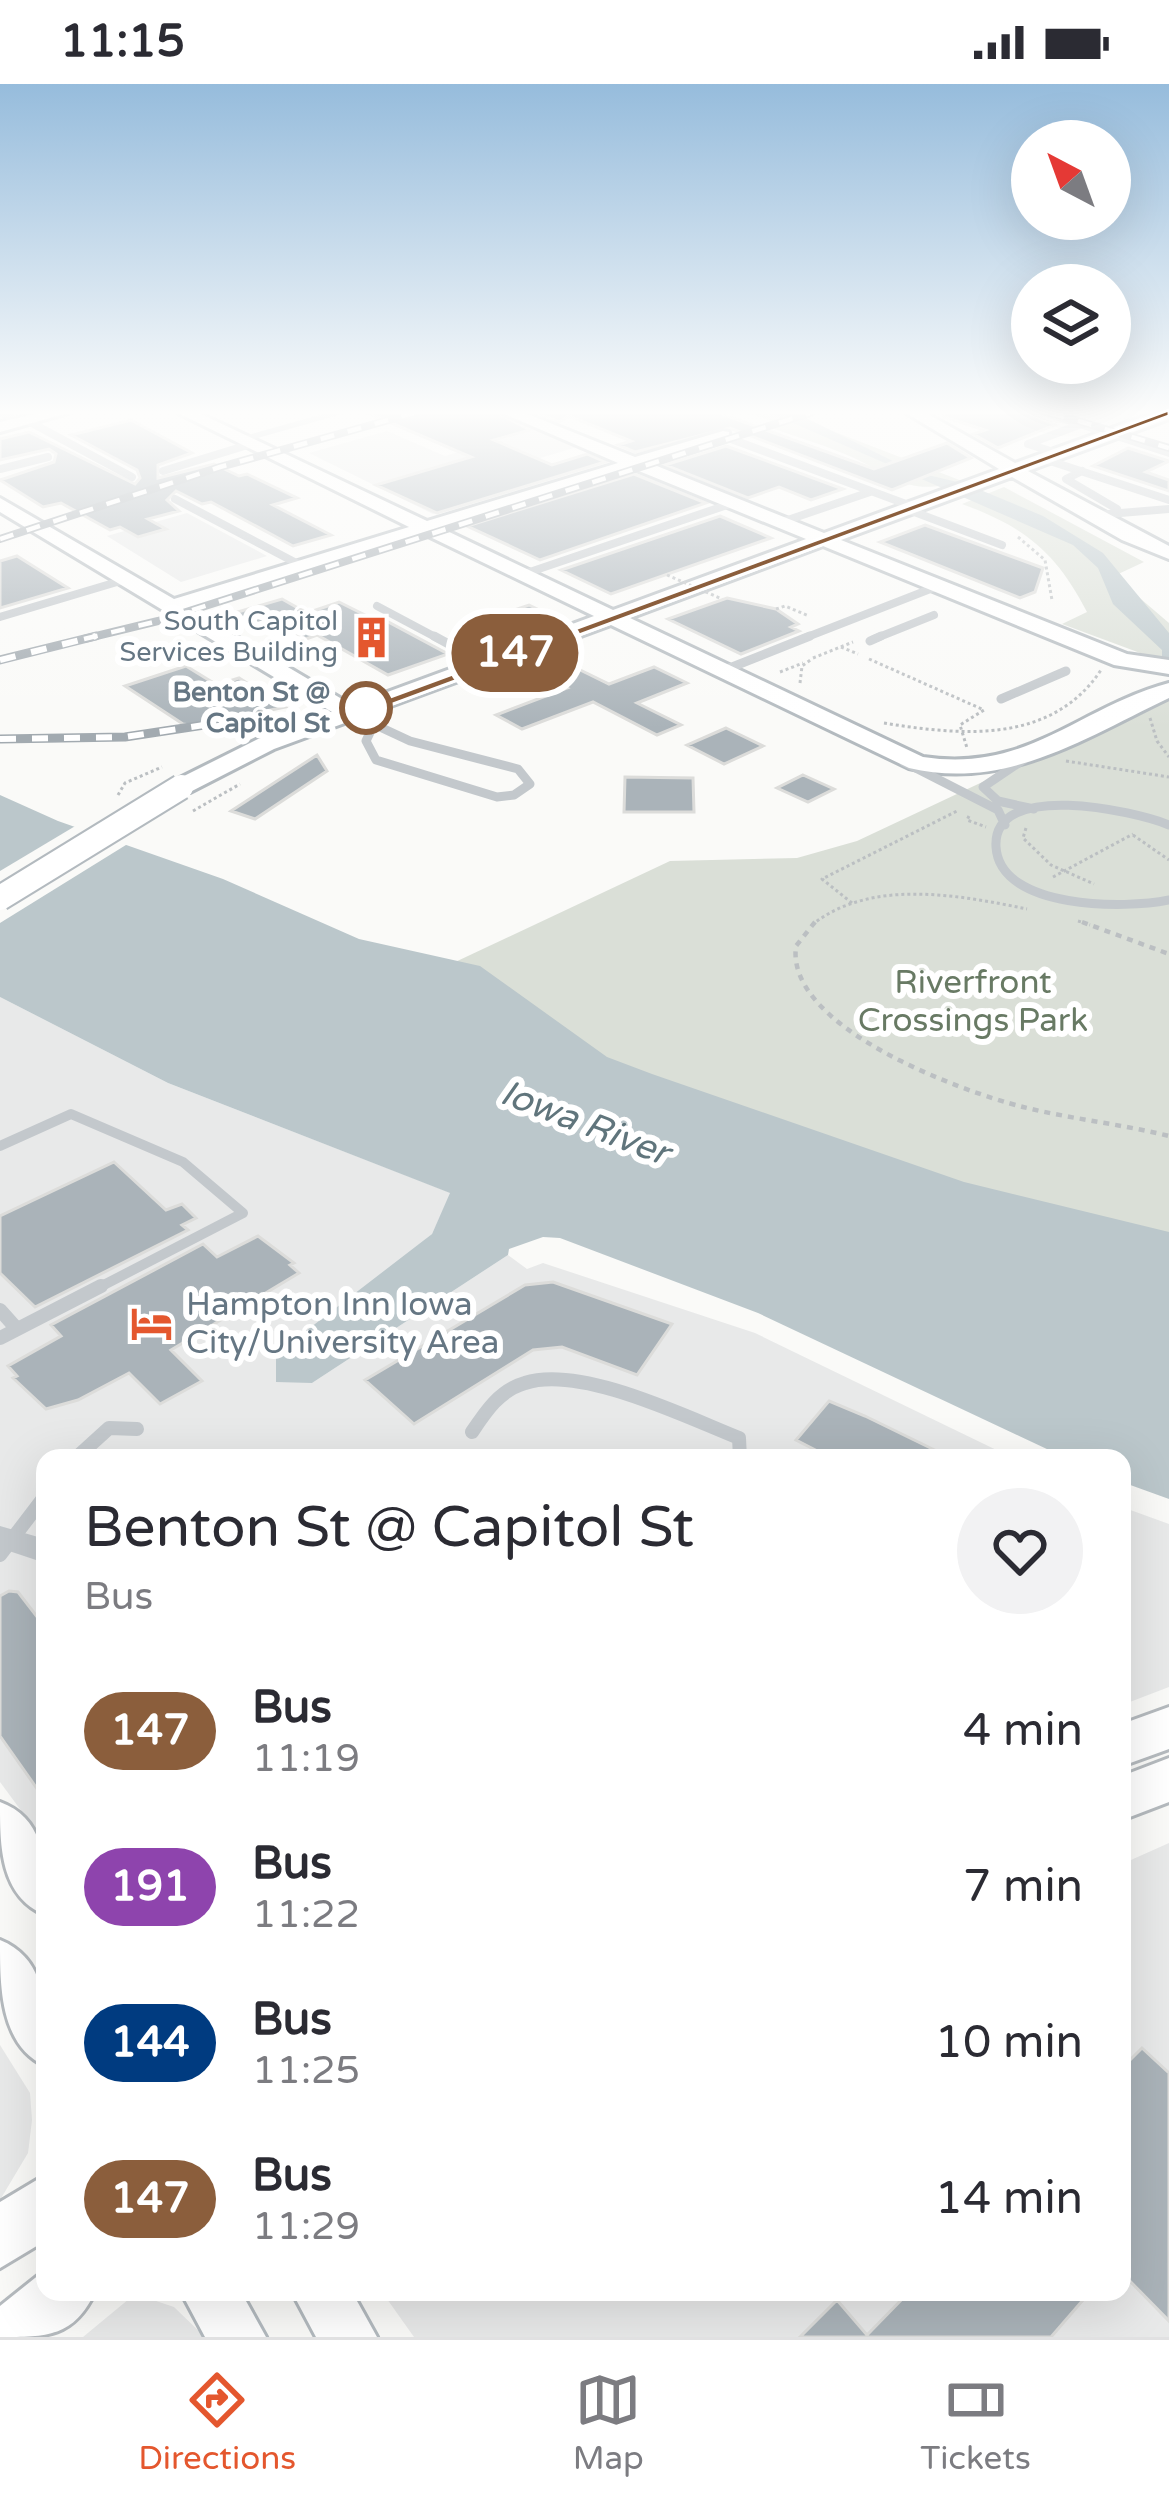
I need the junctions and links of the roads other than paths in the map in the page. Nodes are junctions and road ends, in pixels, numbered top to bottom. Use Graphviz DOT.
graph roads {
  1 [pos="24,518"];
  2 [pos="210,518"];
  3 [pos="404,518"];
  4 [pos="456,518"];
  5 [pos="688,518"];
  6 [pos="766,518"];
  7 [pos="793,518"];
  8 [pos="884,518"];
  9 [pos="935,518"];
  10 [pos="1099,518"];
  11 [pos="779,523"];
  12 [pos="424,528"];
  13 [pos="825,537"];
  14 [pos="1002,545"];
  15 [pos="551,552"];
  16 [pos="1169,553"];
  17 [pos="772,557"];
  18 [pos="566,560"];
  19 [pos="302,566"];
  20 [pos="889,566"];
  21 [pos="521,575"];
  22 [pos="127,579"];
  23 [pos="938,586"];
  24 [pos="172,606"];
  25 [pos="377,606"];
  26 [pos="934,615"];
  27 [pos="0,617"];
  28 [pos="608,617"];
  29 [pos="870,641"];
  30 [pos="667,644"];
  31 [pos="539,645"];
  32 [pos="484,664"];
  33 [pos="1114,664"];
  34 [pos="1169,668"];
  35 [pos="722,671"];
  36 [pos="1066,671"];
  37 [pos="1159,698"];
  38 [pos="1001,700"];
  39 [pos="363,720"];
  40 [pos="888,752"];
  41 [pos="1029,756"];
  42 [pos="1036,814"];
  43 [pos="1165,822"];
  44 [pos="1005,825"];
  45 [pos="0,898"];
  46 [pos="1169,900"];
  47 [pos="0,1146"];
  48 [pos="0,1310"];
  49 [pos="17,1329"];
  50 [pos="0,1338"];
  51 [pos="137,1429"];
  52 [pos="472,1432"];
  53 [pos="84,1449"];
  54 [pos="740,1449"];
  55 [pos="36,1507"];
  56 [pos="4,1545"];
  57 [pos="36,1550"];
  58 [pos="1131,1728"];
  59 [pos="1169,1728"];
  60 [pos="1131,1742"];
  61 [pos="1169,1780"];
  62 [pos="1131,1795"];
  63 [pos="0,1824"];
  64 [pos="36,1878"];
  65 [pos="0,1965"];
  66 [pos="36,2024"];
  67 [pos="36,2211"];
  68 [pos="0,2239"];
  69 [pos="54,2301"];
  70 [pos="214,2301"];
  71 [pos="325,2301"];
  72 [pos="8,2337"];
  73 [pos="238,2337"];
  74 [pos="349,2337"];
  1 -- 22 [label="street"];
  2 -- 19 [label="lane"];
  3 -- 12 [label="street"];
  4 -- 12 [label="street"];
  5 -- 18 [label="lane"];
  6 -- 11 [label="street"];
  7 -- 11 [label="lane"];
  8 -- 13 [label="street"];
  9 -- 14 [label="lane"];
  10 -- 16 [label="street"];
  11 -- 13 [label="street"];
  12 -- 19 [label="street"];
  12 -- 21 [label="street"];
  13 -- 17 [label="street"];
  13 -- 20 [label="street"];
  15 -- 18 [label="lane"];
  17 -- 20 [label="street"];
  17 -- 28 [label="street"];
  18 -- 21 [label="lane"];
  19 -- 24 [label="street"];
  20 -- 23 [label="street"];
  21 -- 28 [label="street"];
  22 -- 24 [label="street"];
  22 -- 27 [label="lane"];
  23 -- 33 [label="street"];
  23 -- 35 [label="lane"];
  24 -- 39 [label="street"];
  25 -- 32 [label="lane"];
  26 -- 29 [label="lane"];
  28 -- 30 [label="street"];
  28 -- 31 [label="street"];
  30 -- 31 [label="street"];
  30 -- 35 [label="street"];
  31 -- 32 [label="street"];
  32 -- 39 [label="street"];
  33 -- 34 [label="street"];
  33 -- 37 [label="street"];
  35 -- 40 [label="street"];
  36 -- 38 [label="lane"];
  37 -- 41 [label="street"];
  39 -- 39 [label="lane"];
  39 -- 45 [label="street, bridge"];
  40 -- 41 [label="street"];
  40 -- 44 [label="lane"];
  41 -- 42 [label="lane"];
  42 -- 43 [label="lane"];
  42 -- 44 [label="lane"];
  44 -- 46 [label="lane"];
  47 -- 49 [label="lane"];
  48 -- 49 [label="lane"];
  49 -- 50 [label="lane"];
  51 -- 53 [label="lane"];
  52 -- 54 [label="lane"];
  55 -- 56 [label="lane"];
  56 -- 57 [label="street"];
  58 -- 59 [label="street"];
  59 -- 60 [label="main road"];
  61 -- 62 [label="main road"];
  63 -- 64 [label="main road"];
  65 -- 66 [label="main road"];
  67 -- 68 [label="main road"];
  69 -- 72 [label="main road"];
  70 -- 73 [label="street"];
  71 -- 74 [label="street"];
}
